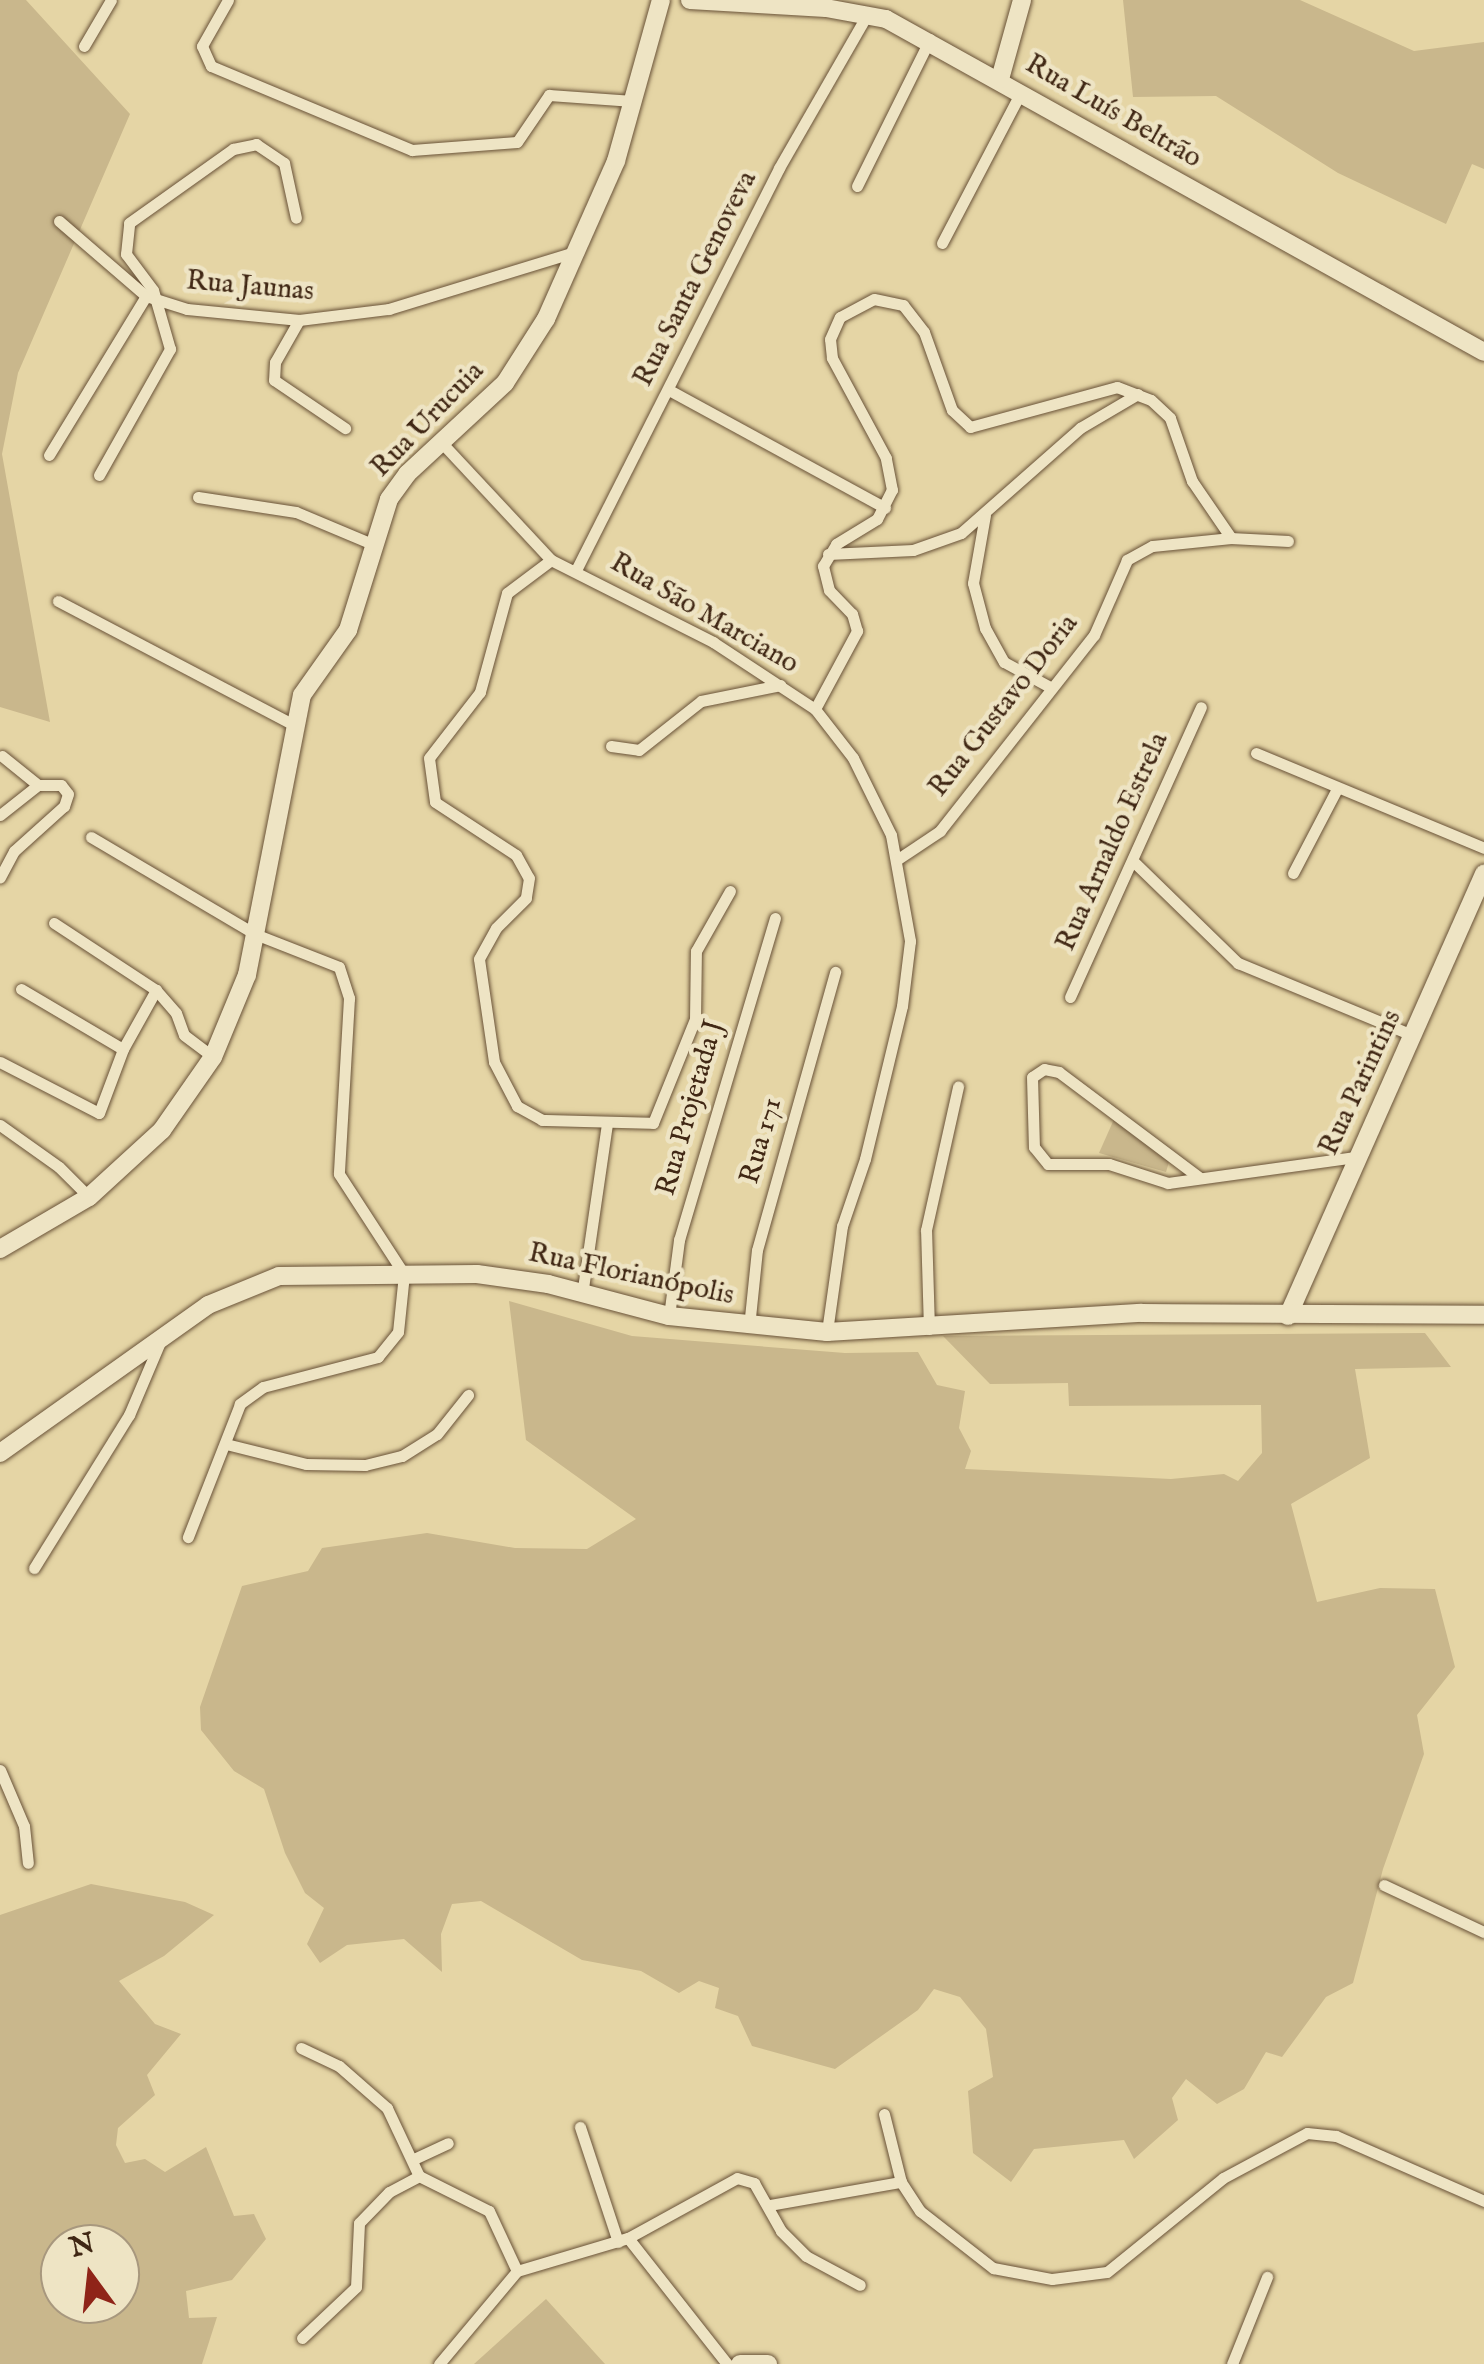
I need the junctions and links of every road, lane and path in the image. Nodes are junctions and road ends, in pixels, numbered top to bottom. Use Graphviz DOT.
graph roads {
  1 [pos="111,0"];
  2 [pos="228,0"];
  3 [pos="661,0"];
  4 [pos="690,0"];
  5 [pos="1022,0"];
  6 [pos="746,2"];
  7 [pos="868,13"];
  8 [pos="930,39"];
  9 [pos="84,46"];
  10 [pos="1000,79"];
  11 [pos="1021,92"];
  12 [pos="633,101"];
  13 [pos="857,186"];
  14 [pos="296,218"];
  15 [pos="59,220"];
  16 [pos="942,242"];
  17 [pos="578,251"];
  18 [pos="146,296"];
  19 [pos="158,301"];
  20 [pos="299,320"];
  21 [pos="1484,352"];
  22 [pos="669,390"];
  23 [pos="1138,394"];
  24 [pos="346,428"];
  25 [pos="442,442"];
  26 [pos="49,455"];
  27 [pos="99,474"];
  28 [pos="198,498"];
  29 [pos="886,508"];
  30 [pos="985,514"];
  31 [pos="1230,538"];
  32 [pos="1288,541"];
  33 [pos="372,544"];
  34 [pos="828,554"];
  35 [pos="551,560"];
  36 [pos="576,570"];
  37 [pos="58,601"];
  38 [pos="780,685"];
  39 [pos="1050,687"];
  40 [pos="1201,707"];
  41 [pos="815,709"];
  42 [pos="292,724"];
  43 [pos="611,746"];
  44 [pos="1256,753"];
  45 [pos="2,756"];
  46 [pos="38,785"];
  47 [pos="1337,790"];
  48 [pos="0,815"];
  49 [pos="90,838"];
  50 [pos="1484,848"];
  51 [pos="898,859"];
  52 [pos="1135,862"];
  53 [pos="1294,873"];
  54 [pos="1484,873"];
  55 [pos="0,877"];
  56 [pos="730,891"];
  57 [pos="775,918"];
  58 [pos="54,923"];
  59 [pos="255,934"];
  60 [pos="834,972"];
  61 [pos="21,989"];
  62 [pos="156,990"];
  63 [pos="1070,998"];
  64 [pos="1414,1036"];
  65 [pos="123,1049"];
  66 [pos="213,1057"];
  67 [pos="0,1062"];
  68 [pos="958,1087"];
  69 [pos="607,1124"];
  70 [pos="0,1125"];
  71 [pos="1355,1158"];
  72 [pos="1200,1178"];
  73 [pos="89,1198"];
  74 [pos="0,1250"];
  75 [pos="404,1274"];
  76 [pos="582,1296"];
  77 [pos="1484,1315"];
  78 [pos="669,1316"];
  79 [pos="1288,1316"];
  80 [pos="749,1326"];
  81 [pos="929,1329"];
  82 [pos="828,1332"];
  83 [pos="160,1342"];
  84 [pos="468,1395"];
  85 [pos="226,1444"];
  86 [pos="0,1453"];
  87 [pos="188,1537"];
  88 [pos="34,1568"];
  89 [pos="0,1770"];
  90 [pos="28,1863"];
  91 [pos="1384,1885"];
  92 [pos="1484,1932"];
  93 [pos="301,2048"];
  94 [pos="884,2114"];
  95 [pos="580,2127"];
  96 [pos="448,2142"];
  97 [pos="416,2158"];
  98 [pos="419,2176"];
  99 [pos="900,2182"];
  100 [pos="1484,2202"];
  101 [pos="770,2204"];
  102 [pos="623,2240"];
  103 [pos="517,2272"];
  104 [pos="1267,2277"];
  105 [pos="860,2286"];
  106 [pos="302,2338"];
  107 [pos="440,2364"];
  108 [pos="728,2364"];
  109 [pos="740,2364"];
  110 [pos="768,2364"];
  111 [pos="1232,2364"];
  1 -- 9 [label="street"];
  2 -- 12 [label="street"];
  3 -- 12 [label="street, Rua Urucuia"];
  4 -- 6 [label="street, Rua Luís Beltrão"];
  5 -- 10 [label="street"];
  6 -- 7 [label="street, Rua Luís Beltrão"];
  7 -- 8 [label="street, Rua Luís Beltrão"];
  7 -- 22 [label="street, Rua Santa Genoveva"];
  8 -- 10 [label="street, Rua Luís Beltrão"];
  8 -- 13 [label="street"];
  10 -- 11 [label="street, Rua Luís Beltrão"];
  11 -- 16 [label="street"];
  11 -- 21 [label="street, Rua Luís Beltrão"];
  12 -- 17 [label="street, Rua Urucuia"];
  14 -- 19 [label="street"];
  15 -- 18 [label="street, Rua Jaunas"];
  17 -- 20 [label="street, Rua Jaunas"];
  17 -- 25 [label="street, Rua Urucuia"];
  18 -- 19 [label="street, Rua Jaunas"];
  18 -- 26 [label="street"];
  19 -- 20 [label="street, Rua Jaunas"];
  19 -- 27 [label="street"];
  20 -- 24 [label="street"];
  22 -- 29 [label="street"];
  22 -- 36 [label="street, Rua Santa Genoveva"];
  23 -- 29 [label="street"];
  23 -- 30 [label="street"];
  23 -- 31 [label="street"];
  25 -- 33 [label="street, Rua Urucuia"];
  25 -- 35 [label="street, Rua São Marciano"];
  28 -- 33 [label="street"];
  29 -- 34 [label="street"];
  30 -- 34 [label="street"];
  30 -- 39 [label="street"];
  31 -- 32 [label="street"];
  31 -- 39 [label="street, Rua Gustavo Doria"];
  33 -- 42 [label="street, Rua Urucuia"];
  34 -- 41 [label="street"];
  35 -- 36 [label="street, Rua São Marciano"];
  35 -- 69 [label="street"];
  36 -- 38 [label="street, Rua São Marciano"];
  37 -- 42 [label="street"];
  38 -- 41 [label="street, Rua São Marciano"];
  38 -- 43 [label="street"];
  39 -- 51 [label="street, Rua Gustavo Doria"];
  40 -- 52 [label="street, Rua Arnaldo Estrela"];
  41 -- 51 [label="street, Rua São Marciano"];
  42 -- 59 [label="street, Rua Urucuia"];
  44 -- 47 [label="street"];
  45 -- 46 [label="street"];
  46 -- 48 [label="street"];
  46 -- 55 [label="street"];
  47 -- 50 [label="street"];
  47 -- 53 [label="street"];
  49 -- 59 [label="street"];
  51 -- 82 [label="street, Rua São Marciano"];
  52 -- 63 [label="street, Rua Arnaldo Estrela"];
  52 -- 64 [label="street"];
  54 -- 64 [label="street, Rua Parintins"];
  56 -- 69 [label="street"];
  57 -- 78 [label="street, Rua Projetada J"];
  58 -- 62 [label="street"];
  59 -- 66 [label="street, Rua Urucuia"];
  59 -- 75 [label="street"];
  60 -- 80 [label="street, Rua 171"];
  61 -- 65 [label="street"];
  62 -- 65 [label="street"];
  62 -- 66 [label="street"];
  64 -- 71 [label="street, Rua Parintins"];
  65 -- 67 [label="street"];
  66 -- 73 [label="street, Rua Urucuia"];
  68 -- 81 [label="street"];
  69 -- 76 [label="street"];
  70 -- 73 [label="street"];
  71 -- 72 [label="street"];
  71 -- 79 [label="street, Rua Parintins"];
  72 -- 72 [label="street"];
  73 -- 74 [label="street, Rua Urucuia"];
  75 -- 76 [label="street, Rua Florianópolis"];
  75 -- 83 [label="street, Rua Florianópolis"];
  75 -- 85 [label="street"];
  76 -- 78 [label="street, Rua Florianópolis"];
  77 -- 79 [label="street, Rua Florianópolis"];
  78 -- 80 [label="street, Rua Florianópolis"];
  79 -- 81 [label="street, Rua Florianópolis"];
  80 -- 82 [label="street, Rua Florianópolis"];
  81 -- 82 [label="street, Rua Florianópolis"];
  83 -- 86 [label="street, Rua Florianópolis"];
  83 -- 88 [label="street"];
  84 -- 85 [label="street"];
  85 -- 87 [label="street"];
  89 -- 90 [label="street"];
  91 -- 92 [label="street"];
  93 -- 97 [label="street"];
  94 -- 99 [label="street"];
  95 -- 102 [label="street"];
  96 -- 97 [label="street"];
  97 -- 98 [label="street"];
  98 -- 103 [label="street"];
  98 -- 106 [label="street"];
  99 -- 100 [label="street"];
  99 -- 101 [label="street"];
  101 -- 102 [label="street"];
  101 -- 105 [label="street"];
  102 -- 103 [label="street"];
  102 -- 108 [label="street"];
  103 -- 107 [label="street"];
  104 -- 111 [label="street"];
  109 -- 110 [label="street"];
}
